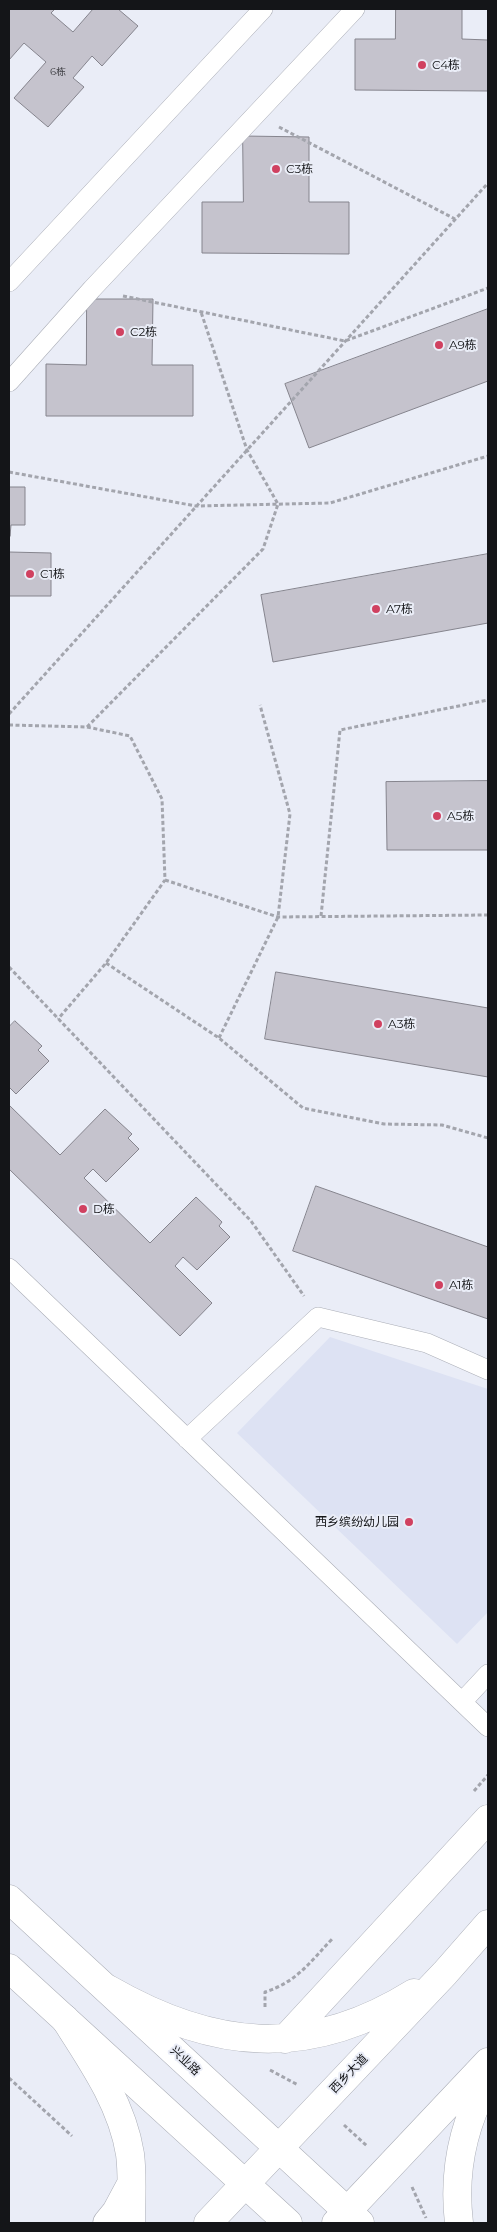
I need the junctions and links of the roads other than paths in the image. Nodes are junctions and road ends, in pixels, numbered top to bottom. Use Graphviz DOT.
graph roads {
  1 [pos="263,9"];
  2 [pos="355,9"];
  3 [pos="9,282"];
  4 [pos="9,382"];
  5 [pos="9,1268"];
  6 [pos="488,1370"];
  7 [pos="187,1439"];
  8 [pos="488,1674"];
  9 [pos="462,1702"];
  10 [pos="488,1728"];
  11 [pos="488,1819"];
  12 [pos="9,1899"];
  13 [pos="488,1924"];
  14 [pos="9,1968"];
  15 [pos="445,1973"];
  16 [pos="108,1989"];
  17 [pos="65,2019"];
  18 [pos="285,2039"];
  19 [pos="488,2062"];
  20 [pos="488,2080"];
  21 [pos="278,2148"];
  22 [pos="131,2183"];
  23 [pos="245,2183"];
  24 [pos="347,2219"];
  25 [pos="107,2223"];
  26 [pos="131,2223"];
  27 [pos="208,2223"];
  28 [pos="288,2223"];
  29 [pos="459,2223"];
  1 -- 3 [label="lane"];
  2 -- 4 [label="lane"];
  5 -- 7 [label="lane"];
  6 -- 7 [label="lane"];
  7 -- 9 [label="lane"];
  8 -- 9 [label="lane"];
  9 -- 10 [label="lane"];
  11 -- 18 [label="main road"];
  12 -- 16 [label="main road, 兴业路"];
  13 -- 15 [label="main road, 西乡大道"];
  14 -- 17 [label="main road"];
  15 -- 18 [label="main road"];
  15 -- 21 [label="main road, 西乡大道"];
  16 -- 18 [label="main road"];
  16 -- 21 [label="main road, 兴业路"];
  17 -- 22 [label="main road"];
  17 -- 23 [label="main road"];
  19 -- 24 [label="main road"];
  20 -- 29 [label="main road"];
  21 -- 23 [label="main road, 西乡大道"];
  21 -- 24 [label="main road, 兴业路"];
  22 -- 25 [label="main road"];
  22 -- 26 [label="main road"];
  23 -- 27 [label="main road, 西乡大道"];
  23 -- 28 [label="main road"];
}
